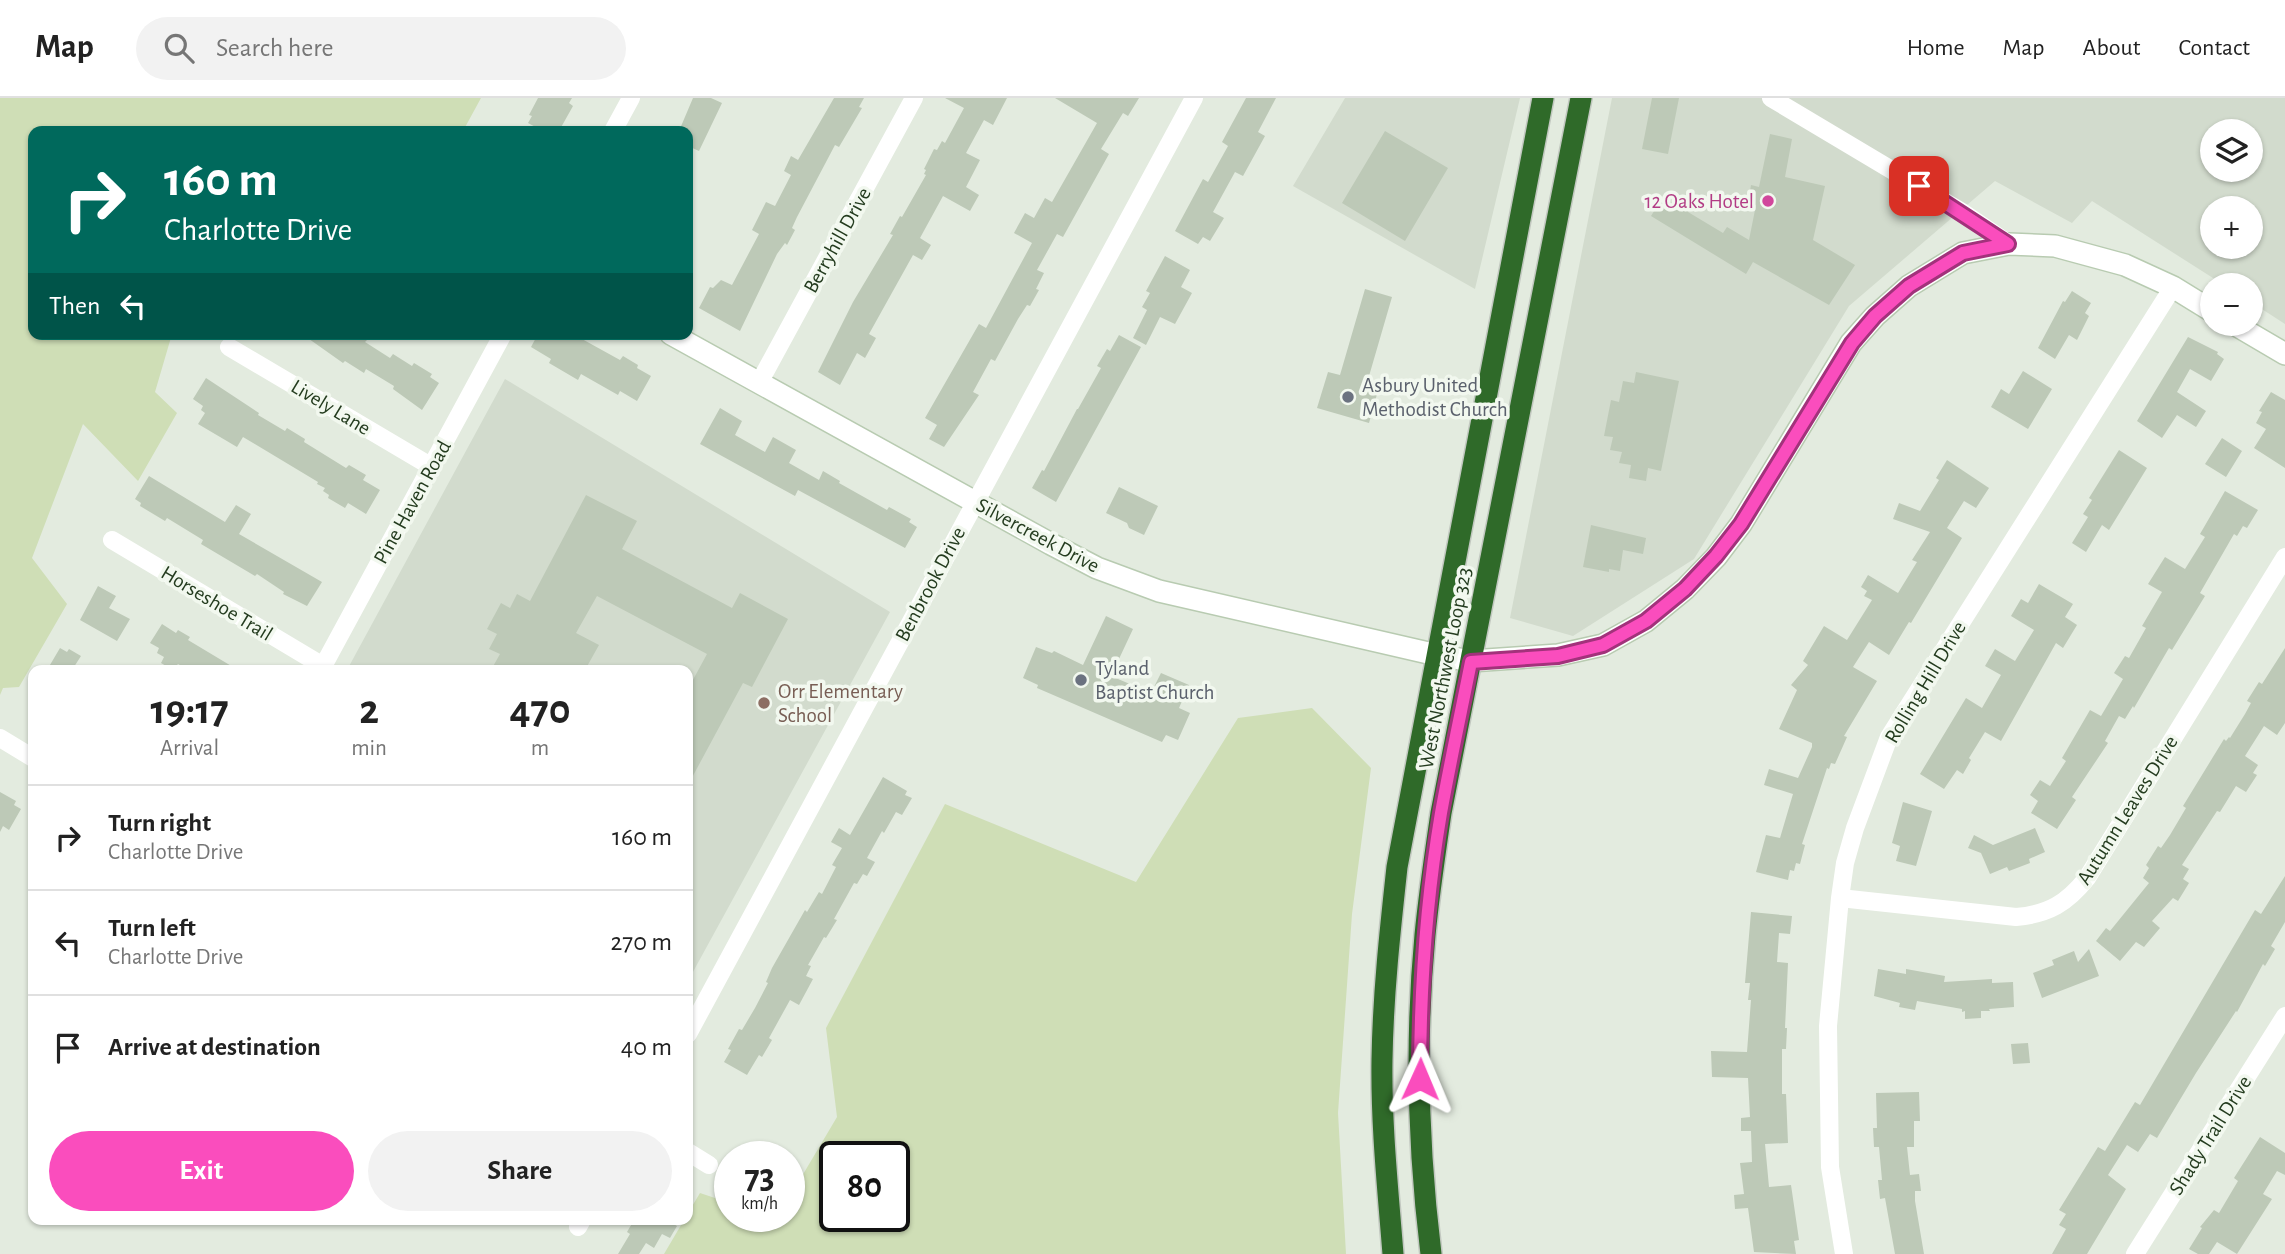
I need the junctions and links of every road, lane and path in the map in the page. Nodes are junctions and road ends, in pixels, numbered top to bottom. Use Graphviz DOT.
graph roads {
  1 [pos="631,98"];
  2 [pos="914,98"];
  3 [pos="1194,98"];
  4 [pos="1543,98"];
  5 [pos="1581,98"];
  6 [pos="1771,98"];
  7 [pos="615,126"];
  8 [pos="2008,244"];
  9 [pos="2173,287"];
  10 [pos="2200,304"];
  11 [pos="2254,336"];
  12 [pos="500,340"];
  13 [pos="682,340"];
  14 [pos="229,347"];
  15 [pos="2285,354"];
  16 [pos="759,383"];
  17 [pos="432,467"];
  18 [pos="975,502"];
  19 [pos="111,540"];
  20 [pos="2285,557"];
  21 [pos="1437,654"];
  22 [pos="1471,662"];
  23 [pos="317,665"];
  24 [pos="324,665"];
  25 [pos="0,738"];
  26 [pos="28,755"];
  27 [pos="1840,898"];
  28 [pos="2285,1016"];
  29 [pos="693,1025"];
  30 [pos="693,1155"];
  31 [pos="709,1165"];
  32 [pos="1393,1254"];
  33 [pos="1431,1254"];
  34 [pos="1844,1254"];
  35 [pos="2135,1254"];
  1 -- 7 [label="street"];
  2 -- 16 [label="street, Berryhill Drive"];
  3 -- 18 [label="street, Benbrook Drive"];
  4 -- 21 [label="highway, West Northwest Loop 323"];
  5 -- 22 [label="highway, West Northwest Loop 323"];
  6 -- 8 [label="street"];
  8 -- 9 [label="street, Silvercreek Drive"];
  8 -- 22 [label="street, Silvercreek Drive"];
  9 -- 10 [label="street, Silvercreek Drive"];
  9 -- 27 [label="street, Rolling Hill Drive"];
  11 -- 15 [label="street"];
  12 -- 17 [label="street, Pine Haven Road"];
  13 -- 16 [label="street, Silvercreek Drive"];
  14 -- 17 [label="street, Lively Lane"];
  16 -- 18 [label="street, Silvercreek Drive"];
  17 -- 24 [label="street, Pine Haven Road"];
  18 -- 21 [label="street, Silvercreek Drive"];
  18 -- 29 [label="street, Benbrook Drive"];
  19 -- 23 [label="street, Horseshoe Trail"];
  20 -- 27 [label="street, Autumn Leaves Drive"];
  21 -- 22 [label="street, Silvercreek Drive"];
  21 -- 32 [label="highway, West Northwest Loop 323"];
  22 -- 33 [label="highway, West Northwest Loop 323"];
  25 -- 26 [label="street"];
  27 -- 34 [label="street, Rolling Hill Drive"];
  28 -- 35 [label="street, Shady Trail Drive"];
  30 -- 31 [label="street"];
}
